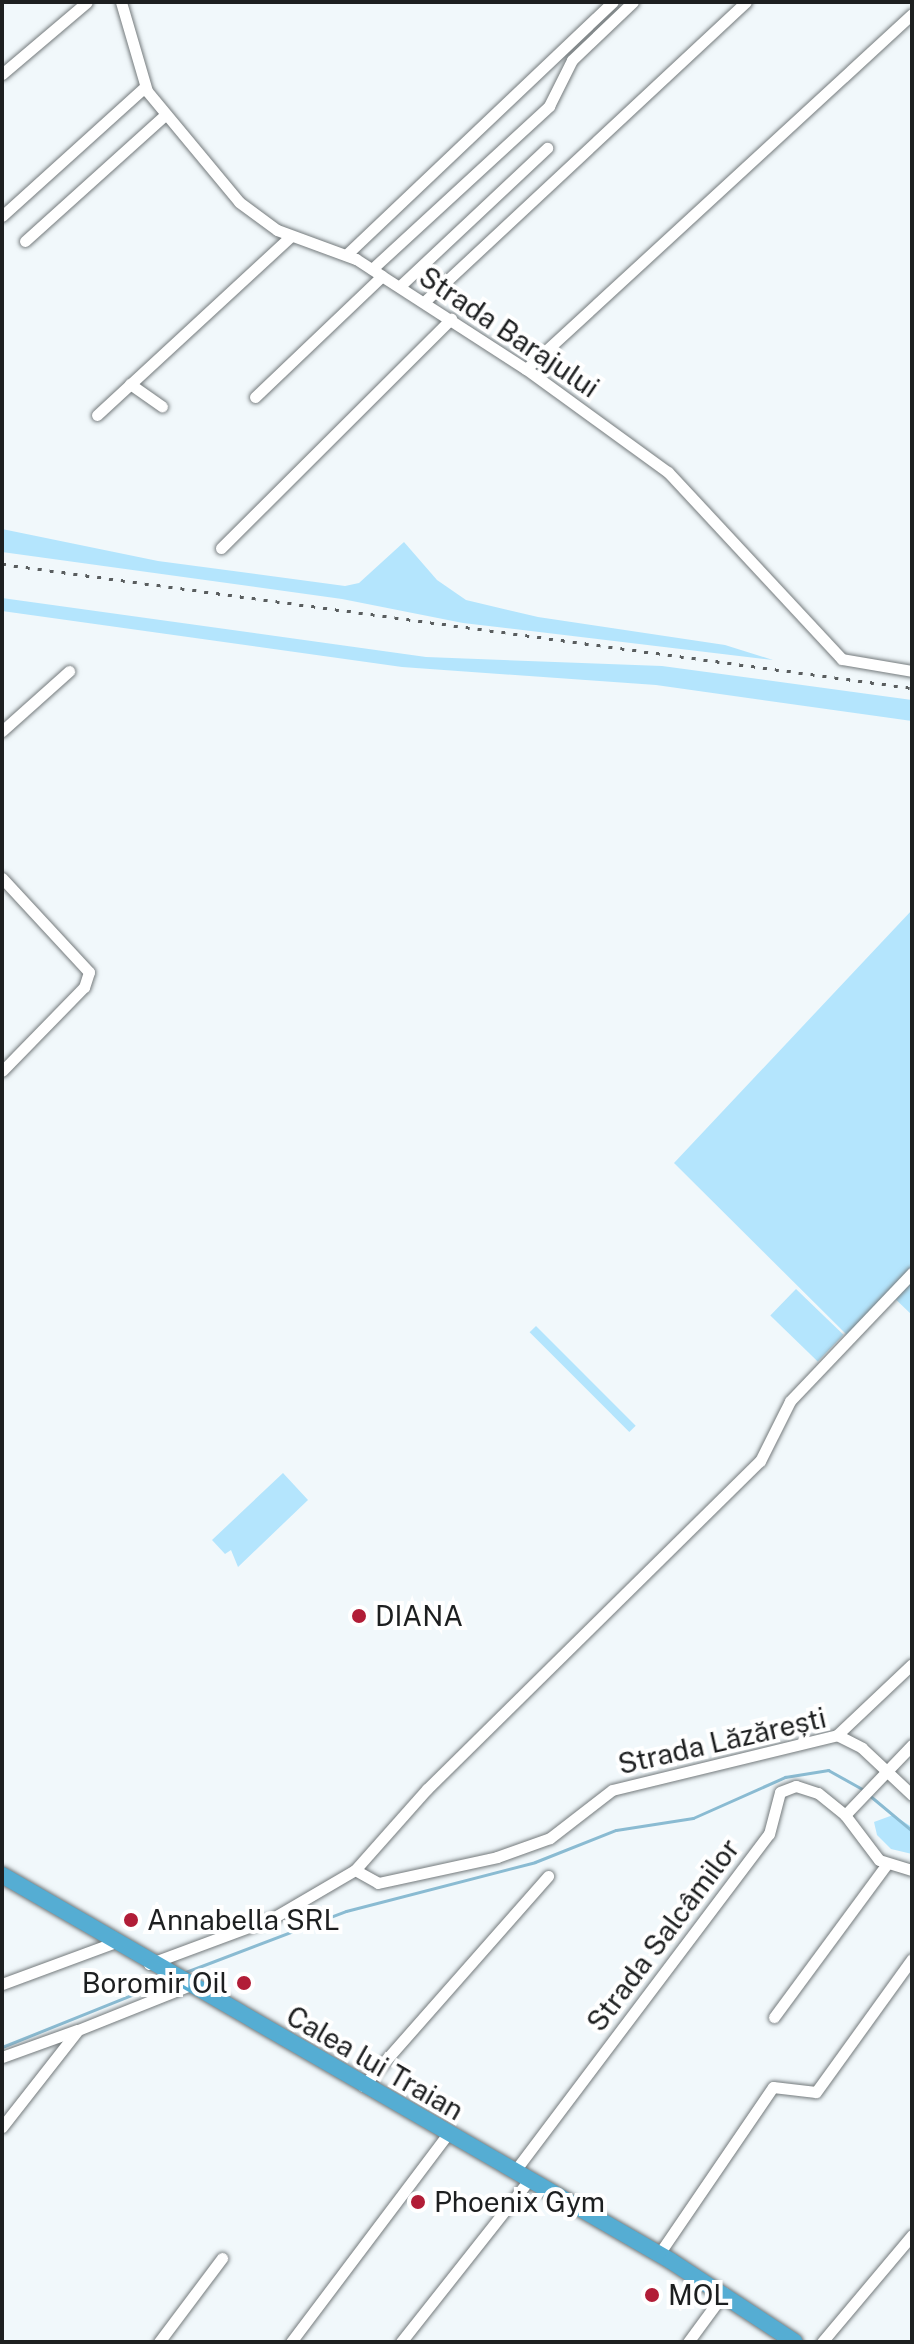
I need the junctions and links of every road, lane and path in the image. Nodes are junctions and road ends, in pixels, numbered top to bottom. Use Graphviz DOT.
graph roads {
  1 [pos="87,2"];
  2 [pos="121,2"];
  3 [pos="613,2"];
  4 [pos="633,2"];
  5 [pos="746,2"];
  6 [pos="912,14"];
  7 [pos="2,74"];
  8 [pos="145,87"];
  9 [pos="164,116"];
  10 [pos="547,148"];
  11 [pos="2,216"];
  12 [pos="290,237"];
  13 [pos="25,241"];
  14 [pos="346,255"];
  15 [pos="377,272"];
  16 [pos="400,286"];
  17 [pos="424,302"];
  18 [pos="451,319"];
  19 [pos="526,369"];
  20 [pos="130,384"];
  21 [pos="255,397"];
  22 [pos="162,406"];
  23 [pos="97,415"];
  24 [pos="221,548"];
  25 [pos="69,671"];
  26 [pos="912,671"];
  27 [pos="2,731"];
  28 [pos="2,878"];
  29 [pos="2,1071"];
  30 [pos="912,1273"];
  31 [pos="912,1664"];
  32 [pos="837,1735"];
  33 [pos="912,1745"];
  34 [pos="885,1772"];
  35 [pos="912,1795"];
  36 [pos="845,1815"];
  37 [pos="886,1865"];
  38 [pos="355,1870"];
  39 [pos="912,1870"];
  40 [pos="2,1875"];
  41 [pos="548,1876"];
  42 [pos="113,1943"];
  43 [pos="912,1959"];
  44 [pos="149,1964"];
  45 [pos="2,1984"];
  46 [pos="184,1984"];
  47 [pos="774,2017"];
  48 [pos="78,2030"];
  49 [pos="2,2057"];
  50 [pos="363,2086"];
  51 [pos="2,2127"];
  52 [pos="448,2134"];
  53 [pos="522,2176"];
  54 [pos="912,2235"];
  55 [pos="659,2254"];
  56 [pos="222,2258"];
  57 [pos="724,2293"];
  58 [pos="789,2340"];
  59 [pos="159,2342"];
  60 [pos="291,2342"];
  61 [pos="401,2342"];
  62 [pos="688,2342"];
  63 [pos="822,2342"];
  1 -- 7 [label="street"];
  2 -- 8 [label="street, Strada Barajului"];
  3 -- 14 [label="street"];
  4 -- 15 [label="street"];
  5 -- 17 [label="street"];
  6 -- 19 [label="street"];
  8 -- 9 [label="street, Strada Barajului"];
  8 -- 11 [label="street"];
  9 -- 12 [label="street, Strada Barajului"];
  9 -- 13 [label="street"];
  10 -- 16 [label="street"];
  12 -- 14 [label="street, Strada Barajului"];
  12 -- 20 [label="street"];
  14 -- 15 [label="street, Strada Barajului"];
  15 -- 16 [label="street, Strada Barajului"];
  15 -- 21 [label="street"];
  16 -- 17 [label="street, Strada Barajului"];
  17 -- 18 [label="street, Strada Barajului"];
  18 -- 19 [label="street, Strada Barajului"];
  18 -- 24 [label="street"];
  19 -- 26 [label="street, Strada Barajului"];
  20 -- 22 [label="street"];
  20 -- 23 [label="street"];
  25 -- 27 [label="street"];
  28 -- 29 [label="street"];
  30 -- 38 [label="street"];
  31 -- 32 [label="street"];
  32 -- 34 [label="street, Strada Lăzărești"];
  32 -- 38 [label="street, Strada Lăzărești"];
  33 -- 34 [label="street"];
  34 -- 35 [label="street, Strada Lăzărești"];
  34 -- 36 [label="street"];
  36 -- 37 [label="street"];
  36 -- 53 [label="street, Strada Salcâmilor"];
  37 -- 39 [label="street"];
  37 -- 47 [label="street"];
  38 -- 44 [label="street"];
  40 -- 42 [label="highway, Calea lui Traian"];
  41 -- 50 [label="street"];
  42 -- 44 [label="highway, Calea lui Traian"];
  42 -- 45 [label="street"];
  43 -- 55 [label="street"];
  44 -- 46 [label="highway, Calea lui Traian"];
  46 -- 48 [label="street"];
  46 -- 50 [label="highway, Calea lui Traian"];
  48 -- 49 [label="street"];
  48 -- 51 [label="street"];
  50 -- 52 [label="highway, Calea lui Traian"];
  52 -- 53 [label="highway, Calea lui Traian"];
  52 -- 60 [label="street"];
  53 -- 55 [label="highway, Calea lui Traian"];
  53 -- 61 [label="street"];
  54 -- 63 [label="street"];
  55 -- 57 [label="highway, Calea lui Traian"];
  56 -- 59 [label="street"];
  57 -- 58 [label="highway, Calea lui Traian"];
  57 -- 62 [label="street"];
}
